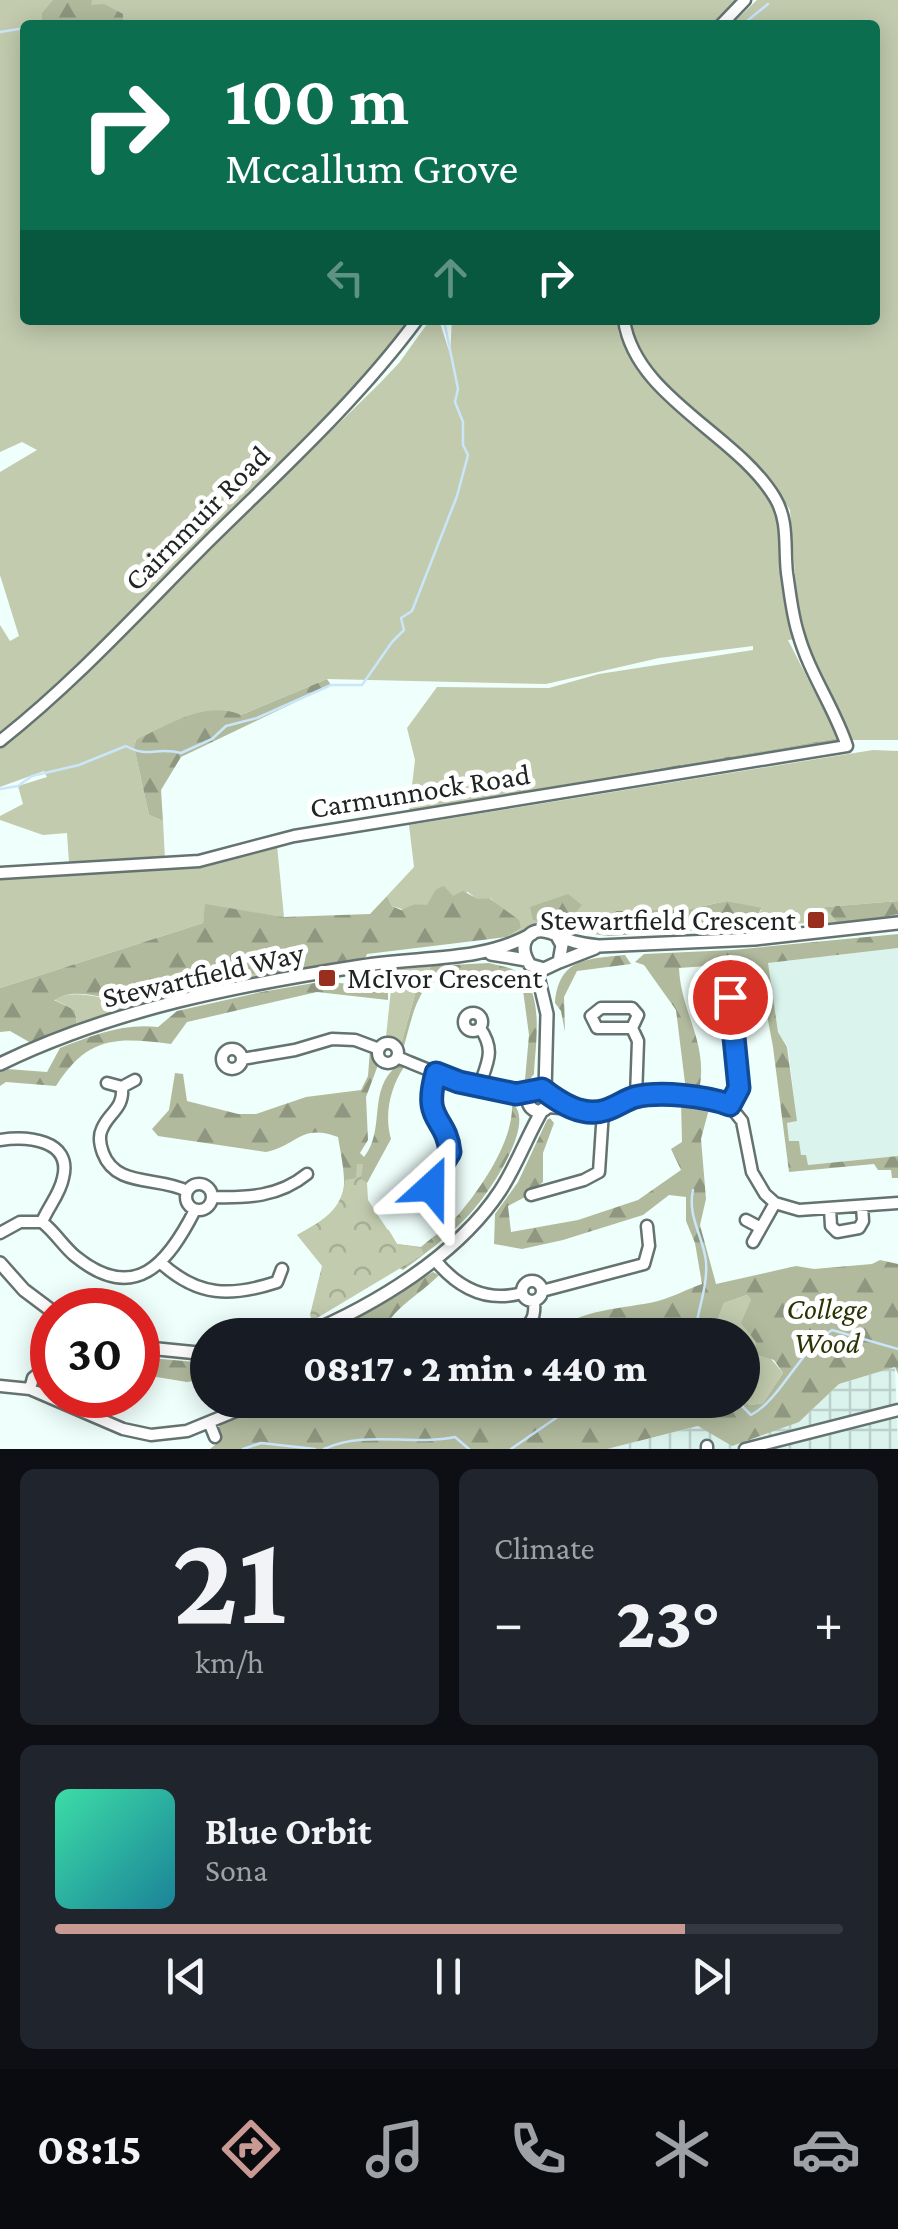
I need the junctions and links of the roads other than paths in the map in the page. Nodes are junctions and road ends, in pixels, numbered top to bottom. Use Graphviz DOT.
graph roads {
  1 [pos="745,0"];
  2 [pos="726,20"];
  3 [pos="413,325"];
  4 [pos="625,325"];
  5 [pos="0,740"];
  6 [pos="0,873"];
  7 [pos="898,924"];
  8 [pos="532,934"];
  9 [pos="557,936"];
  10 [pos="598,946"];
  11 [pos="484,953"];
  12 [pos="531,964"];
  13 [pos="556,964"];
  14 [pos="730,997"];
  15 [pos="546,1002"];
  16 [pos="731,1017"];
  17 [pos="718,1018"];
  18 [pos="480,1028"];
  19 [pos="632,1028"];
  20 [pos="242,1059"];
  21 [pos="0,1064"];
  22 [pos="436,1073"];
  23 [pos="135,1080"];
  24 [pos="107,1083"];
  25 [pos="480,1087"];
  26 [pos="122,1088"];
  27 [pos="636,1097"];
  28 [pos="539,1100"];
  29 [pos="730,1105"];
  30 [pos="604,1111"];
  31 [pos="2,1125"];
  32 [pos="2,1139"];
  33 [pos="307,1174"];
  34 [pos="546,1176"];
  35 [pos="428,1179"];
  36 [pos="296,1184"];
  37 [pos="549,1190"];
  38 [pos="186,1191"];
  39 [pos="531,1195"];
  40 [pos="303,1196"];
  41 [pos="212,1197"];
  42 [pos="775,1203"];
  43 [pos="898,1203"];
  44 [pos="862,1206"];
  45 [pos="830,1208"];
  46 [pos="195,1210"];
  47 [pos="746,1220"];
  48 [pos="42,1222"];
  49 [pos="647,1226"];
  50 [pos="761,1228"];
  51 [pos="1,1234"];
  52 [pos="753,1242"];
  53 [pos="435,1260"];
  54 [pos="161,1264"];
  55 [pos="644,1264"];
  56 [pos="0,1265"];
  57 [pos="282,1269"];
  58 [pos="655,1276"];
  59 [pos="277,1282"];
  60 [pos="286,1292"];
  61 [pos="522,1293"];
  62 [pos="30,1294"];
  63 [pos="538,1296"];
  64 [pos="340,1318"];
  65 [pos="535,1318"];
  66 [pos="160,1349"];
  67 [pos="190,1352"];
  68 [pos="0,1386"];
  69 [pos="30,1389"];
  70 [pos="898,1410"];
  71 [pos="101,1418"];
  72 [pos="219,1418"];
  73 [pos="209,1422"];
  74 [pos="215,1437"];
  75 [pos="744,1449"];
  1 -- 2 [label="street"];
  3 -- 5 [label="street, Cairnmuir Road"];
  4 -- 6 [label="street, Carmunnock Road"];
  7 -- 10 [label="street"];
  8 -- 9 [label="street"];
  8 -- 11 [label="street, Stewartfield Way"];
  8 -- 12 [label="street"];
  9 -- 10 [label="street"];
  9 -- 13 [label="street"];
  10 -- 13 [label="street"];
  11 -- 12 [label="street, Stewartfield Way"];
  11 -- 21 [label="street, Stewartfield Way"];
  12 -- 13 [label="street"];
  12 -- 15 [label="street"];
  13 -- 15 [label="street"];
  14 -- 16 [label="street"];
  15 -- 28 [label="street"];
  16 -- 17 [label="street"];
  16 -- 29 [label="street"];
  18 -- 25 [label="street"];
  19 -- 27 [label="street"];
  20 -- 22 [label="street"];
  22 -- 25 [label="street"];
  22 -- 35 [label="street"];
  23 -- 26 [label="street"];
  24 -- 26 [label="street"];
  25 -- 28 [label="street"];
  26 -- 38 [label="street"];
  27 -- 29 [label="street"];
  27 -- 30 [label="street"];
  28 -- 30 [label="street"];
  28 -- 53 [label="street"];
  29 -- 42 [label="street"];
  30 -- 37 [label="street"];
  31 -- 32 [label="street"];
  32 -- 48 [label="street"];
  33 -- 36 [label="street"];
  34 -- 37 [label="street"];
  36 -- 40 [label="street"];
  36 -- 41 [label="street"];
  37 -- 39 [label="street"];
  38 -- 41 [label="street"];
  38 -- 46 [label="street"];
  41 -- 46 [label="street"];
  42 -- 45 [label="street"];
  42 -- 50 [label="street"];
  43 -- 44 [label="street"];
  44 -- 45 [label="street"];
  44 -- 45 [label="street"];
  46 -- 54 [label="street"];
  47 -- 50 [label="street"];
  48 -- 51 [label="street"];
  48 -- 54 [label="street"];
  49 -- 55 [label="street"];
  50 -- 52 [label="street"];
  53 -- 61 [label="street"];
  53 -- 64 [label="street"];
  54 -- 59 [label="street"];
  55 -- 58 [label="street"];
  55 -- 63 [label="street"];
  56 -- 62 [label="street"];
  57 -- 59 [label="street"];
  59 -- 60 [label="street"];
  61 -- 63 [label="street"];
  61 -- 63 [label="street"];
  63 -- 65 [label="street"];
  66 -- 67 [label="street"];
  68 -- 69 [label="street"];
  70 -- 75 [label="street"];
  71 -- 73 [label="street"];
  72 -- 73 [label="street"];
  73 -- 74 [label="street"];
}
